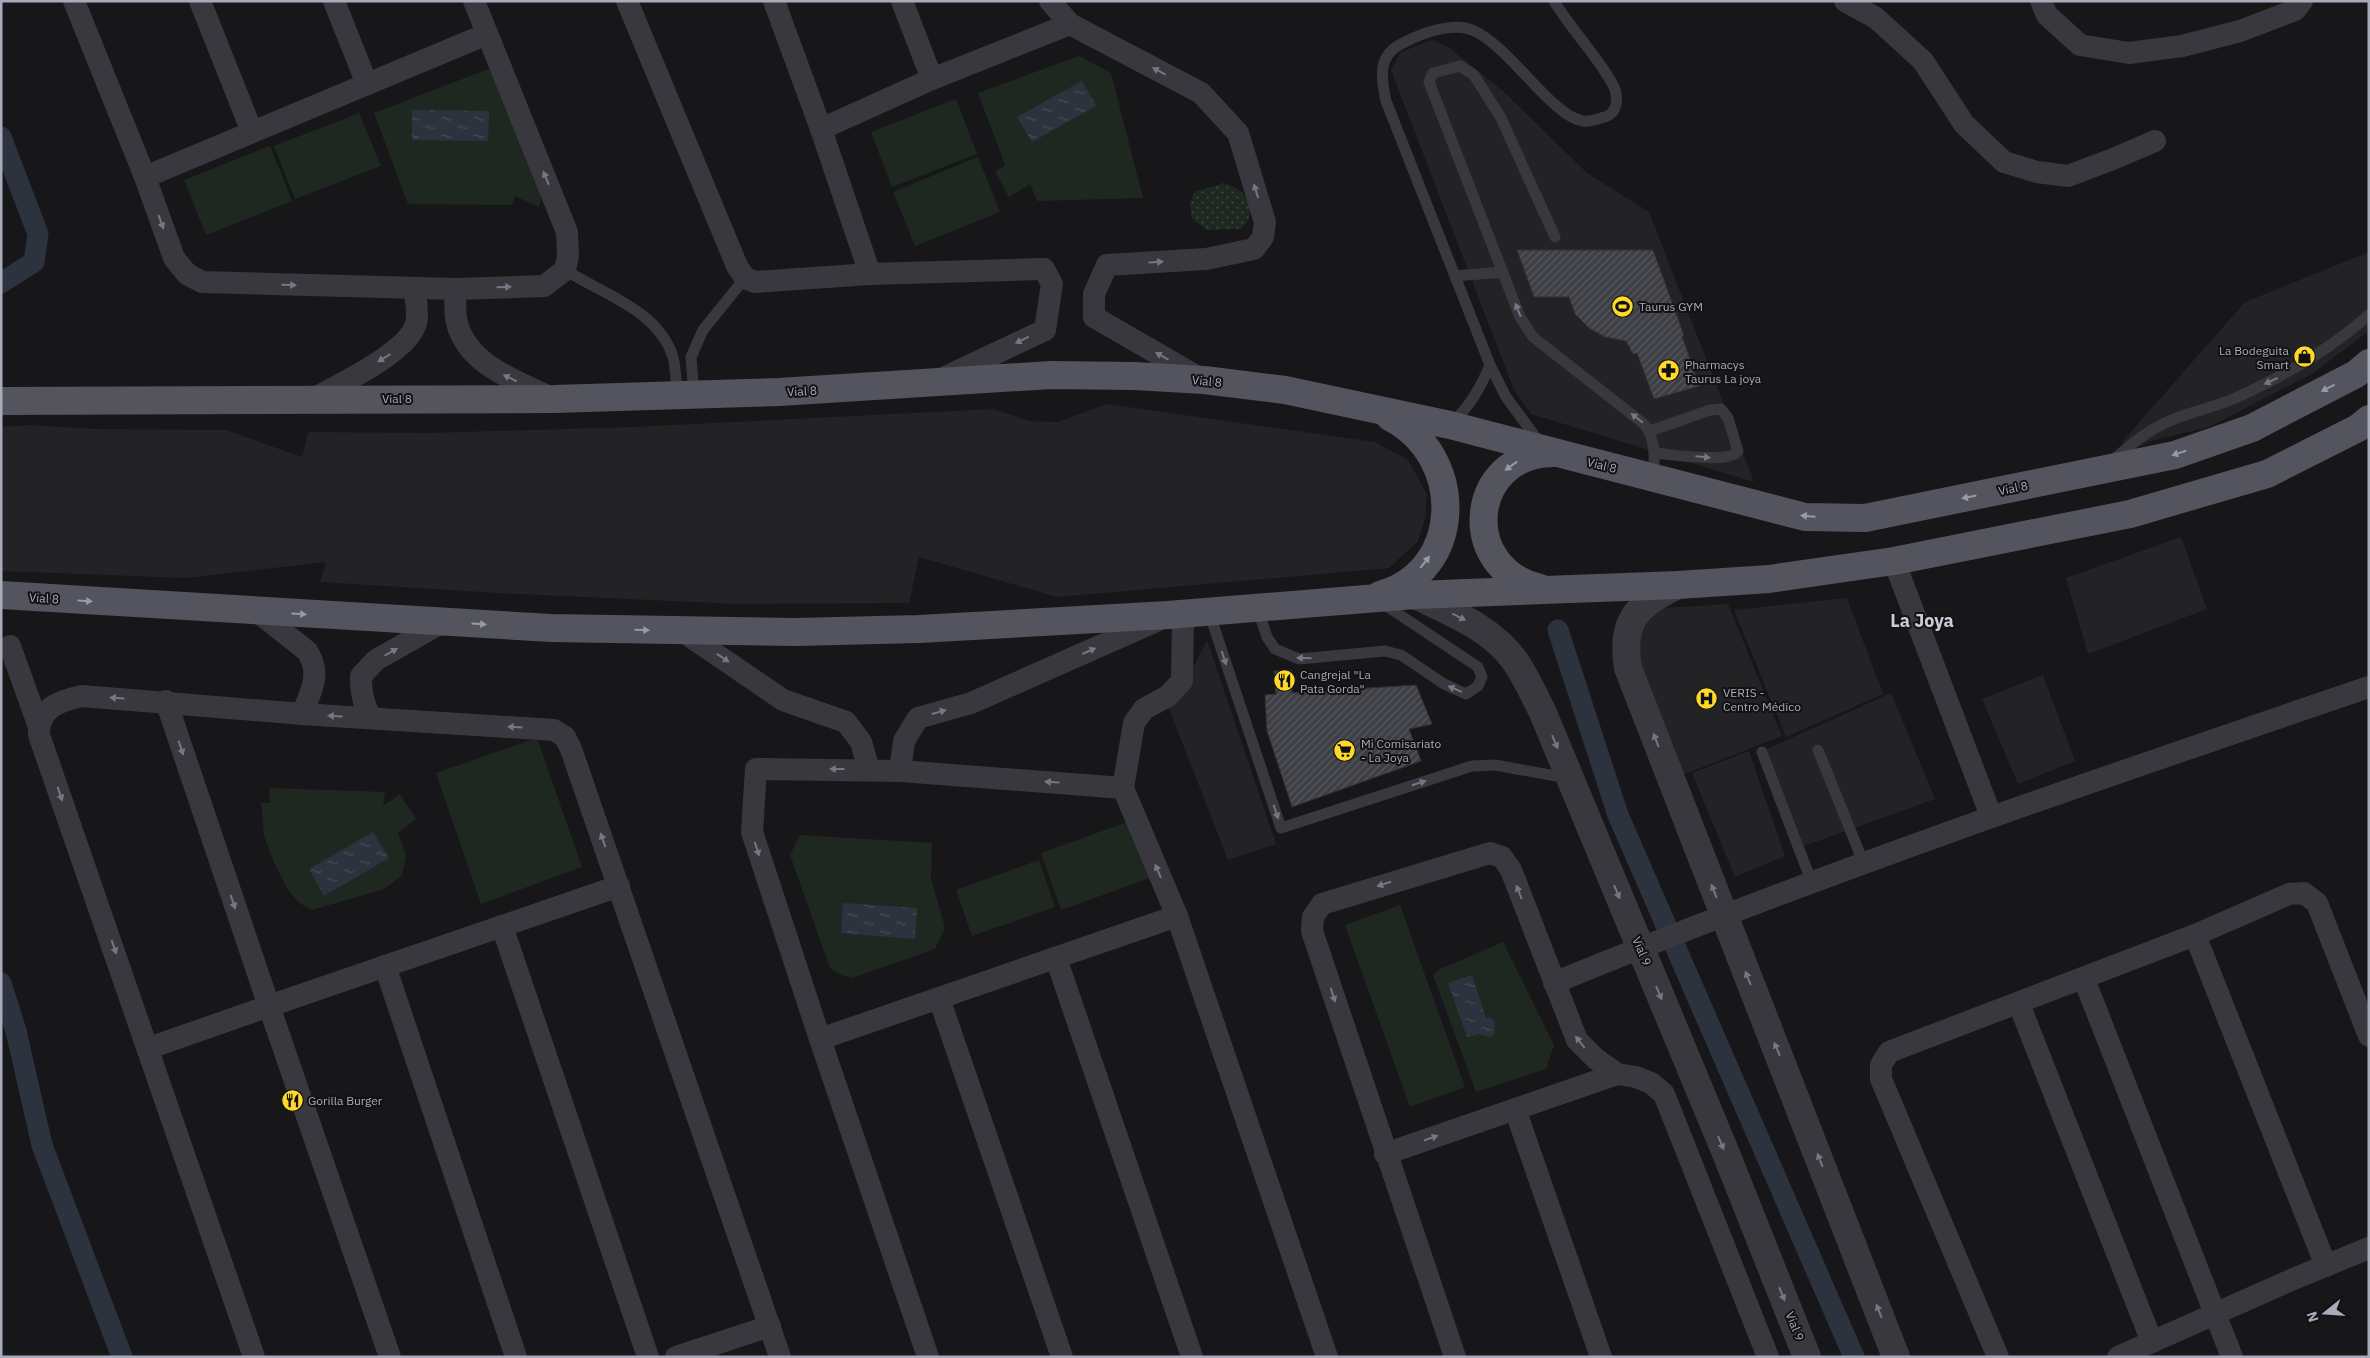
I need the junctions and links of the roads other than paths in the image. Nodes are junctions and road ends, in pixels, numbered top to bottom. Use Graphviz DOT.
graph roads {
  1 [pos="74,1"];
  2 [pos="200,1"];
  3 [pos="334,1"];
  4 [pos="474,1"];
  5 [pos="627,1"];
  6 [pos="774,1"];
  7 [pos="902,1"];
  8 [pos="1050,1"];
  9 [pos="1554,1"];
  10 [pos="1845,1"];
  11 [pos="2041,1"];
  12 [pos="2302,1"];
  13 [pos="1070,24"];
  14 [pos="487,34"];
  15 [pos="932,79"];
  16 [pos="367,84"];
  17 [pos="822,129"];
  18 [pos="252,132"];
  19 [pos="2154,140"];
  20 [pos="145,177"];
  21 [pos="1555,237"];
  22 [pos="565,270"];
  23 [pos="1503,272"];
  24 [pos="870,274"];
  25 [pos="1455,276"];
  26 [pos="745,278"];
  27 [pos="415,288"];
  28 [pos="455,289"];
  29 [pos="2369,315"];
  30 [pos="2369,363"];
  31 [pos="1490,365"];
  32 [pos="1204,380"];
  33 [pos="938,381"];
  34 [pos="685,395"];
  35 [pos="315,398"];
  36 [pos="554,399"];
  37 [pos="1,402"];
  38 [pos="1368,407"];
  39 [pos="1450,425"];
  40 [pos="2365,426"];
  41 [pos="1650,431"];
  42 [pos="1551,452"];
  43 [pos="1654,465"];
  44 [pos="2102,470"];
  45 [pos="1894,561"];
  46 [pos="1678,585"];
  47 [pos="1555,589"];
  48 [pos="1,595"];
  49 [pos="1415,596"];
  50 [pos="1364,599"];
  51 [pos="1258,607"];
  52 [pos="258,612"];
  53 [pos="1187,614"];
  54 [pos="443,622"];
  55 [pos="682,630"];
  56 [pos="10,646"];
  57 [pos="2369,686"];
  58 [pos="166,701"];
  59 [pos="302,714"];
  60 [pos="371,718"];
  61 [pos="39,727"];
  62 [pos="1818,750"];
  63 [pos="1762,752"];
  64 [pos="869,770"];
  65 [pos="900,771"];
  66 [pos="1570,778"];
  67 [pos="1123,788"];
  68 [pos="1991,816"];
  69 [pos="1864,864"];
  70 [pos="1812,883"];
  71 [pos="619,886"];
  72 [pos="1177,916"];
  73 [pos="1723,916"];
  74 [pos="502,926"];
  75 [pos="2195,935"];
  76 [pos="1640,948"];
  77 [pos="1056,958"];
  78 [pos="385,966"];
  79 [pos="2084,979"];
  80 [pos="1554,983"];
  81 [pos="939,998"];
  82 [pos="2018,1004"];
  83 [pos="268,1006"];
  84 [pos="2369,1036"];
  85 [pos="820,1039"];
  86 [pos="149,1048"];
  87 [pos="1617,1074"];
  88 [pos="1514,1109"];
  89 [pos="1385,1154"];
  90 [pos="2369,1248"];
  91 [pos="2326,1266"];
  92 [pos="2215,1314"];
  93 [pos="770,1326"];
  94 [pos="2152,1342"];
  95 [pos="254,1357"];
  96 [pos="390,1357"];
  97 [pos="516,1357"];
  98 [pos="648,1357"];
  99 [pos="676,1357"];
  100 [pos="780,1357"];
  101 [pos="928,1357"];
  102 [pos="1062,1357"];
  103 [pos="1192,1357"];
  104 [pos="1327,1357"];
  105 [pos="1455,1357"];
  106 [pos="1601,1357"];
  107 [pos="1768,1357"];
  108 [pos="1807,1357"];
  109 [pos="1896,1357"];
  110 [pos="1998,1357"];
  111 [pos="2118,1357"];
  112 [pos="2232,1357"];
  1 -- 20 [label="street"];
  2 -- 18 [label="street"];
  3 -- 16 [label="street"];
  4 -- 14 [label="street"];
  5 -- 26 [label="street"];
  6 -- 17 [label="street"];
  7 -- 15 [label="street"];
  8 -- 13 [label="street"];
  9 -- 25 [label="lane"];
  10 -- 19 [label="street"];
  11 -- 12 [label="street"];
  13 -- 15 [label="street"];
  32 -- 13 [label="street, one-way"];
  14 -- 16 [label="street"];
  22 -- 14 [label="street, one-way"];
  15 -- 17 [label="street"];
  16 -- 18 [label="street"];
  17 -- 24 [label="street"];
  18 -- 20 [label="street"];
  20 -- 27 [label="street, one-way"];
  21 -- 23 [label="lane"];
  28 -- 22 [label="street, one-way"];
  22 -- 34 [label="lane"];
  23 -- 25 [label="lane"];
  41 -- 23 [label="lane, one-way"];
  24 -- 26 [label="street"];
  24 -- 33 [label="street, one-way"];
  25 -- 31 [label="lane"];
  26 -- 34 [label="lane"];
  27 -- 28 [label="street"];
  27 -- 35 [label="street, one-way"];
  36 -- 28 [label="street, one-way"];
  29 -- 44 [label="lane, one-way"];
  30 -- 44 [label="main road, Vial 8, one-way"];
  31 -- 39 [label="lane"];
  31 -- 42 [label="lane"];
  32 -- 33 [label="main road, Vial 8"];
  32 -- 38 [label="main road, Vial 8"];
  33 -- 34 [label="main road, Vial 8"];
  34 -- 36 [label="main road, Vial 8"];
  35 -- 36 [label="main road, Vial 8"];
  35 -- 37 [label="main road, Vial 8"];
  38 -- 39 [label="main road, Vial 8"];
  50 -- 38 [label="main road, one-way"];
  39 -- 42 [label="main road, Vial 8"];
  40 -- 45 [label="main road, Vial 8"];
  41 -- 43 [label="lane"];
  43 -- 41 [label="lane, one-way"];
  42 -- 43 [label="main road, Vial 8"];
  42 -- 47 [label="main road, one-way"];
  44 -- 43 [label="main road, Vial 8, one-way"];
  45 -- 46 [label="main road, Vial 8"];
  45 -- 68 [label="street"];
  46 -- 47 [label="main road, Vial 8"];
  73 -- 46 [label="street, one-way"];
  47 -- 49 [label="main road, Vial 8"];
  48 -- 52 [label="main road, Vial 8, one-way"];
  49 -- 50 [label="main road, Vial 8"];
  49 -- 66 [label="street, Vial 9, one-way"];
  50 -- 51 [label="main road, Vial 8"];
  50 -- 51 [label="lane, one-way"];
  51 -- 53 [label="main road, Vial 8"];
  52 -- 54 [label="main road, Vial 8, one-way"];
  52 -- 59 [label="street"];
  53 -- 55 [label="main road, Vial 8"];
  65 -- 53 [label="street, one-way"];
  53 -- 66 [label="lane, one-way"];
  53 -- 67 [label="street"];
  54 -- 55 [label="main road, Vial 8, one-way"];
  60 -- 54 [label="street, one-way"];
  55 -- 64 [label="street, one-way"];
  56 -- 61 [label="street"];
  57 -- 68 [label="street"];
  58 -- 59 [label="street"];
  58 -- 61 [label="street, one-way"];
  58 -- 83 [label="street, one-way"];
  60 -- 59 [label="street, one-way"];
  71 -- 60 [label="street, one-way"];
  61 -- 86 [label="street, one-way"];
  62 -- 69 [label="lane"];
  63 -- 70 [label="lane"];
  64 -- 65 [label="street"];
  64 -- 85 [label="street, one-way"];
  67 -- 65 [label="street, one-way"];
  66 -- 76 [label="street, Vial 9, one-way"];
  72 -- 67 [label="street, one-way"];
  68 -- 69 [label="street"];
  69 -- 70 [label="street"];
  70 -- 73 [label="street"];
  71 -- 74 [label="street"];
  71 -- 93 [label="street"];
  72 -- 77 [label="street"];
  72 -- 104 [label="street"];
  73 -- 76 [label="street"];
  109 -- 73 [label="street, one-way"];
  74 -- 78 [label="street"];
  74 -- 98 [label="street"];
  75 -- 79 [label="street"];
  75 -- 84 [label="street"];
  75 -- 91 [label="street"];
  76 -- 80 [label="street"];
  76 -- 108 [label="street, Vial 9, one-way"];
  77 -- 81 [label="street"];
  77 -- 103 [label="street"];
  78 -- 83 [label="street"];
  78 -- 97 [label="street"];
  79 -- 82 [label="street"];
  79 -- 92 [label="street"];
  87 -- 80 [label="street, one-way"];
  80 -- 89 [label="street, one-way"];
  81 -- 85 [label="street"];
  81 -- 102 [label="street"];
  82 -- 94 [label="street"];
  82 -- 110 [label="street"];
  83 -- 86 [label="street"];
  83 -- 96 [label="street"];
  85 -- 101 [label="street"];
  86 -- 95 [label="street"];
  87 -- 88 [label="street"];
  87 -- 107 [label="street"];
  89 -- 88 [label="street, one-way"];
  88 -- 106 [label="street"];
  89 -- 105 [label="street"];
  90 -- 91 [label="street"];
  91 -- 92 [label="street"];
  92 -- 94 [label="street"];
  92 -- 112 [label="street"];
  93 -- 99 [label="street"];
  93 -- 100 [label="street"];
  94 -- 111 [label="street"];
}
